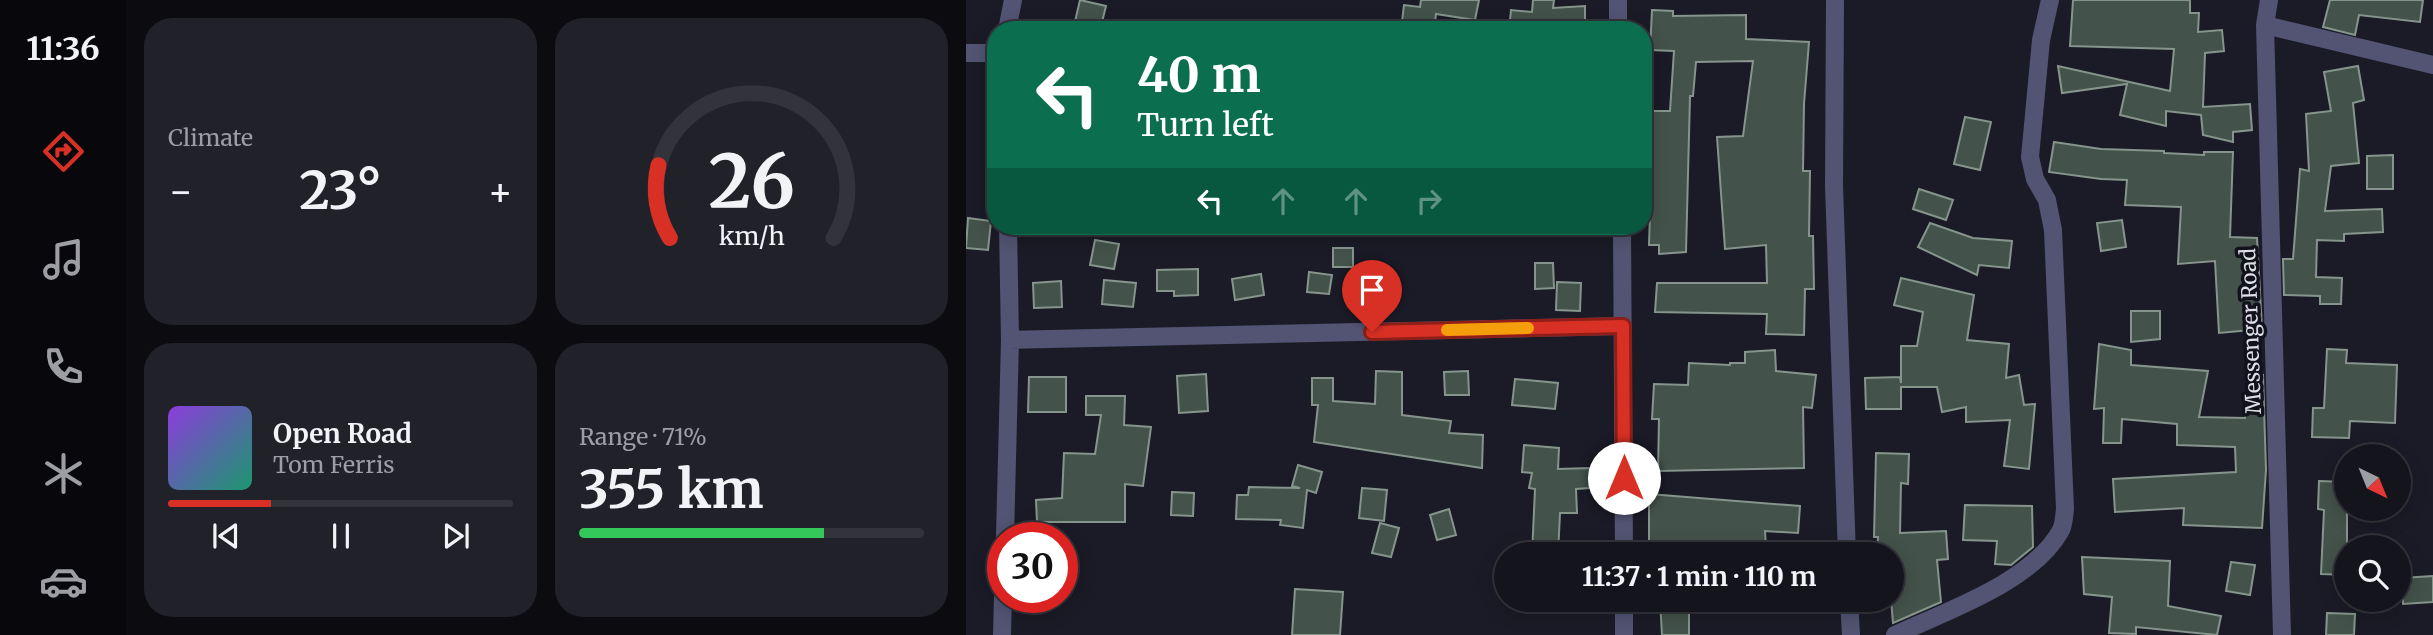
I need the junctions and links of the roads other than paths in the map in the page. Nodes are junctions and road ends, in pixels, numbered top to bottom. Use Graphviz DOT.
graph roads {
  1 [pos="1013,0"];
  2 [pos="1618,0"];
  3 [pos="1835,0"];
  4 [pos="2050,0"];
  5 [pos="2269,0"];
  6 [pos="1009,21"];
  7 [pos="1618,21"];
  8 [pos="2265,25"];
  9 [pos="966,53"];
  10 [pos="987,53"];
  11 [pos="2433,65"];
  12 [pos="1008,235"];
  13 [pos="1622,235"];
  14 [pos="1623,326"];
  15 [pos="1010,340"];
  16 [pos="1005,522"];
  17 [pos="1624,542"];
  18 [pos="1847,542"];
  19 [pos="1624,612"];
  20 [pos="1850,612"];
  21 [pos="1003,613"];
  22 [pos="1002,635"];
  23 [pos="1624,635"];
  24 [pos="1851,635"];
  25 [pos="1895,635"];
  26 [pos="2282,635"];
  1 -- 6 [label="street"];
  2 -- 7 [label="street"];
  3 -- 18 [label="street"];
  4 -- 25 [label="street"];
  5 -- 8 [label="street, Messenger Road"];
  8 -- 11 [label="street"];
  8 -- 26 [label="street, Messenger Road"];
  9 -- 10 [label="street"];
  12 -- 15 [label="street"];
  13 -- 14 [label="street"];
  14 -- 15 [label="street"];
  14 -- 17 [label="street"];
  15 -- 16 [label="street"];
  19 -- 23 [label="street"];
  20 -- 24 [label="street"];
  21 -- 22 [label="street"];
}
